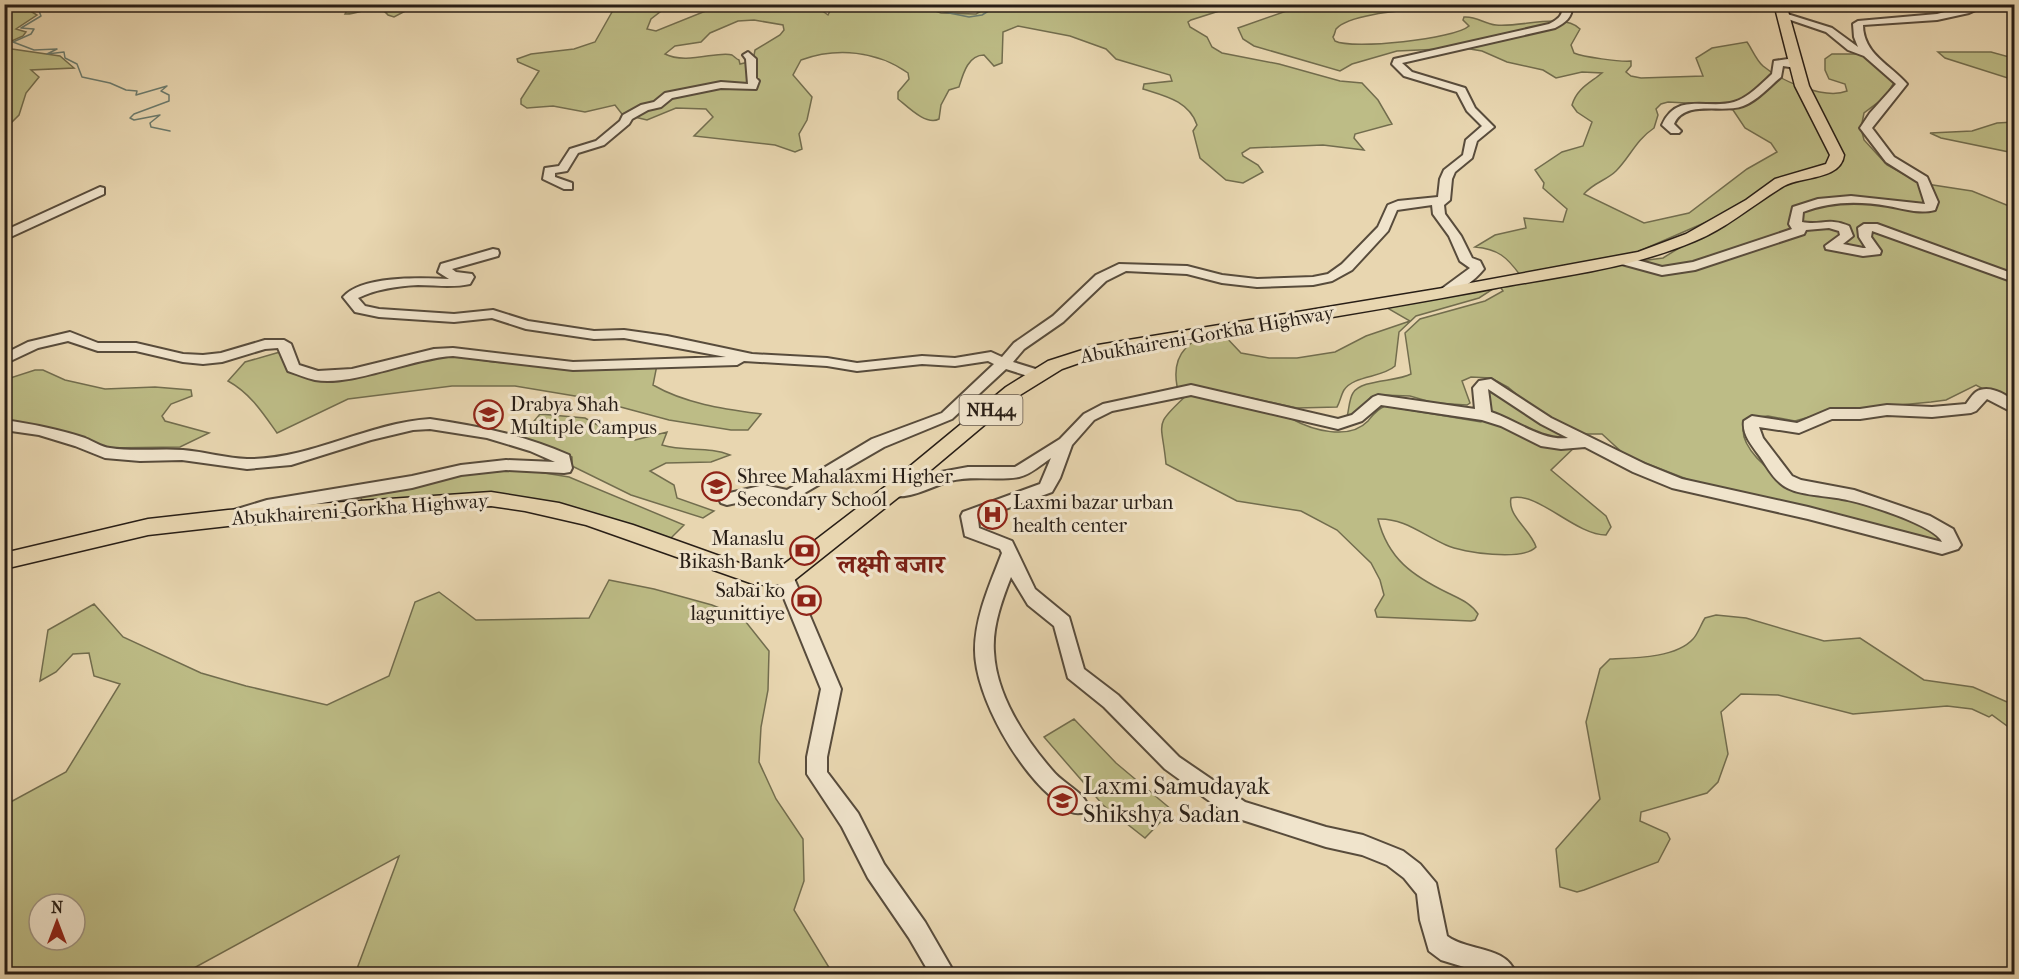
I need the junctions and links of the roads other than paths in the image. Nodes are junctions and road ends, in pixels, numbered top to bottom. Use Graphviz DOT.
graph roads {
  1 [pos="1567,4"];
  2 [pos="1984,4"];
  3 [pos="1782,10"];
  4 [pos="1868,54"];
  5 [pos="748,55"];
  6 [pos="1796,65"];
  7 [pos="1675,131"];
  8 [pos="568,186"];
  9 [pos="100,191"];
  10 [pos="1444,200"];
  11 [pos="1795,224"];
  12 [pos="4,236"];
  13 [pos="493,253"];
  14 [pos="1623,260"];
  15 [pos="2014,278"];
  16 [pos="1443,293"];
  17 [pos="764,358"];
  18 [pos="4,360"];
  19 [pos="1003,364"];
  20 [pos="1037,374"];
  21 [pos="2014,408"];
  22 [pos="1484,414"];
  23 [pos="4,425"];
  24 [pos="1586,442"];
  25 [pos="1065,443"];
  26 [pos="893,491"];
  27 [pos="727,499"];
  28 [pos="228,518"];
  29 [pos="1011,553"];
  30 [pos="4,561"];
  31 [pos="783,576"];
  32 [pos="1077,805"];
  33 [pos="944,975"];
  34 [pos="1504,975"];
  1 -- 10 [label="street"];
  2 -- 4 [label="street"];
  3 -- 4 [label="street"];
  3 -- 6 [label="main road, Abukhaireni-Gorkha Highway / NH44"];
  4 -- 11 [label="street"];
  5 -- 8 [label="street"];
  6 -- 7 [label="street"];
  6 -- 14 [label="main road, Abukhaireni-Gorkha Highway / NH44"];
  9 -- 12 [label="street"];
  10 -- 16 [label="street"];
  10 -- 19 [label="street"];
  11 -- 14 [label="street"];
  11 -- 15 [label="street"];
  13 -- 17 [label="street"];
  14 -- 16 [label="main road, Abukhaireni-Gorkha Highway / NH44"];
  16 -- 20 [label="main road, Abukhaireni-Gorkha Highway / NH44"];
  17 -- 18 [label="street"];
  17 -- 19 [label="street"];
  19 -- 20 [label="street"];
  19 -- 27 [label="street"];
  20 -- 26 [label="main road, Abukhaireni-Gorkha Highway / NH44"];
  21 -- 24 [label="street"];
  22 -- 24 [label="street"];
  22 -- 24 [label="street"];
  22 -- 25 [label="street"];
  23 -- 28 [label="street"];
  25 -- 26 [label="street"];
  25 -- 29 [label="street"];
  26 -- 31 [label="main road, Abukhaireni-Gorkha Highway / NH44"];
  28 -- 30 [label="main road, Abukhaireni-Gorkha Highway"];
  28 -- 31 [label="main road, Abukhaireni-Gorkha Highway"];
  29 -- 32 [label="street"];
  29 -- 34 [label="street"];
  31 -- 33 [label="street"];
}
